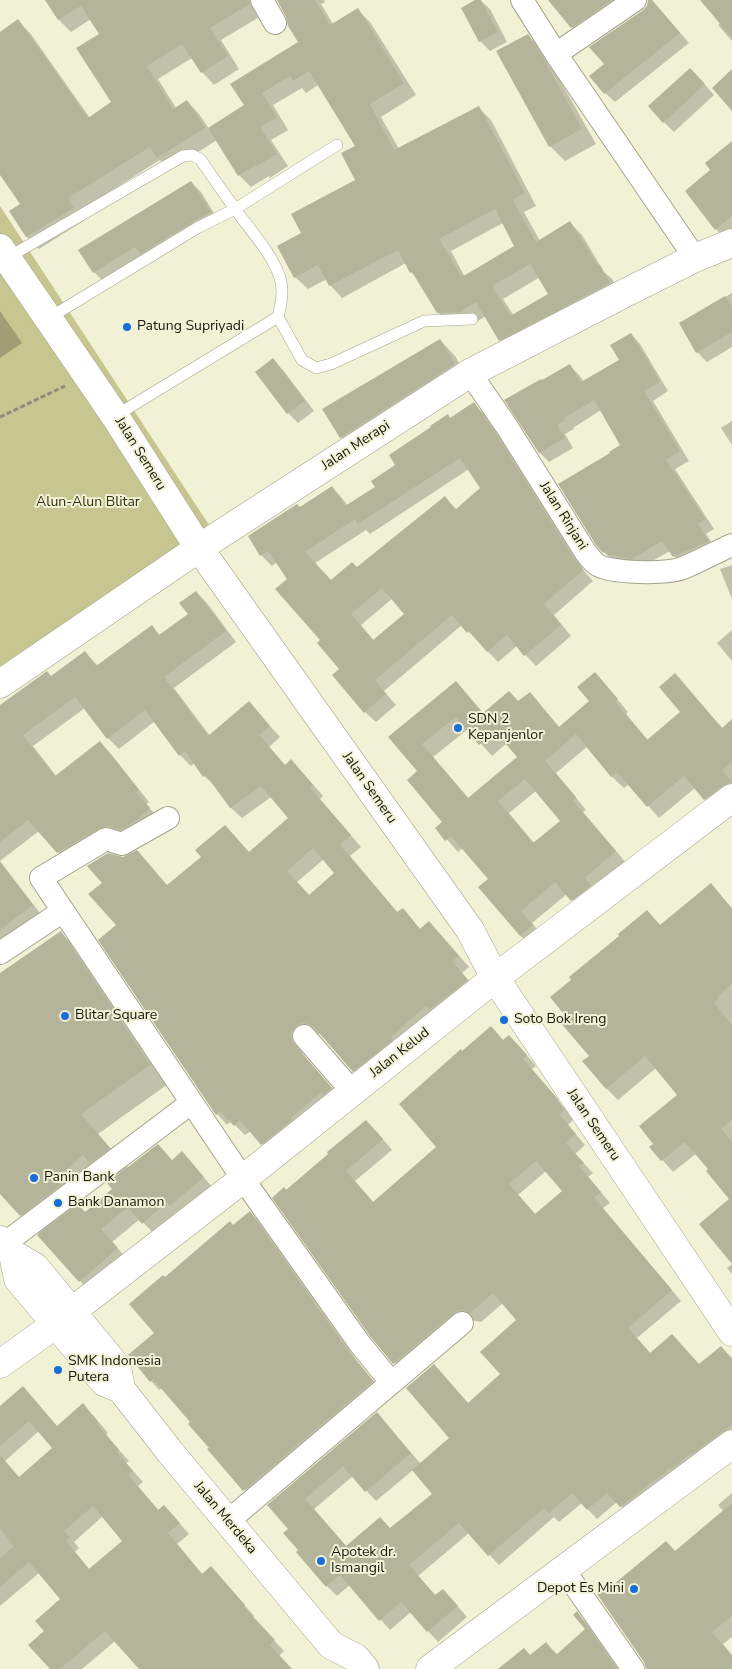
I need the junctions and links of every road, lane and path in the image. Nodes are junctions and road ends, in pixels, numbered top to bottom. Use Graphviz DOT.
graph roads {
  1 [pos="262,0"];
  2 [pos="522,0"];
  3 [pos="635,0"];
  4 [pos="275,23"];
  5 [pos="556,54"];
  6 [pos="337,145"];
  7 [pos="235,209"];
  8 [pos="732,243"];
  9 [pos="4,253"];
  10 [pos="695,258"];
  11 [pos="49,318"];
  12 [pos="278,318"];
  13 [pos="472,319"];
  14 [pos="470,373"];
  15 [pos="88,375"];
  16 [pos="115,416"];
  17 [pos="0,417"];
  18 [pos="732,545"];
  19 [pos="199,548"];
  20 [pos="0,684"];
  21 [pos="732,798"];
  22 [pos="168,818"];
  23 [pos="63,911"];
  24 [pos="0,953"];
  25 [pos="495,978"];
  26 [pos="304,1036"];
  27 [pos="352,1091"];
  28 [pos="191,1103"];
  29 [pos="243,1179"];
  30 [pos="6,1246"];
  31 [pos="64,1318"];
  32 [pos="462,1323"];
  33 [pos="732,1332"];
  34 [pos="0,1364"];
  35 [pos="392,1382"];
  36 [pos="732,1444"];
  37 [pos="227,1522"];
  38 [pos="564,1570"];
  39 [pos="336,1657"];
  40 [pos="365,1669"];
  41 [pos="430,1669"];
  42 [pos="633,1669"];
  1 -- 4 [label="street"];
  2 -- 5 [label="street"];
  3 -- 5 [label="street"];
  5 -- 10 [label="street"];
  6 -- 7 [label="lane"];
  7 -- 9 [label="lane"];
  7 -- 11 [label="lane"];
  7 -- 12 [label="lane"];
  8 -- 10 [label="main road, Jalan Merapi"];
  9 -- 11 [label="main road, Jalan Semeru"];
  10 -- 14 [label="main road, Jalan Merapi"];
  11 -- 15 [label="main road, Jalan Semeru"];
  12 -- 13 [label="lane"];
  12 -- 16 [label="lane"];
  14 -- 18 [label="street, Jalan Rinjani"];
  14 -- 19 [label="main road, Jalan Merapi"];
  15 -- 16 [label="main road, Jalan Semeru"];
  15 -- 17 [label="path"];
  16 -- 19 [label="main road, Jalan Semeru"];
  19 -- 20 [label="main road, Jalan Merapi"];
  19 -- 25 [label="main road, Jalan Semeru"];
  21 -- 25 [label="main road, Jalan Kelud"];
  22 -- 23 [label="street"];
  23 -- 24 [label="street"];
  23 -- 28 [label="street"];
  25 -- 27 [label="main road, Jalan Kelud"];
  25 -- 33 [label="main road, Jalan Semeru"];
  26 -- 27 [label="street"];
  27 -- 29 [label="main road, Jalan Kelud"];
  28 -- 29 [label="street"];
  28 -- 30 [label="street"];
  29 -- 31 [label="main road, Jalan Kelud"];
  29 -- 35 [label="street"];
  30 -- 31 [label="main road, Jalan Merdeka"];
  31 -- 34 [label="main road, Jalan Kelud"];
  31 -- 37 [label="main road, Jalan Merdeka"];
  32 -- 35 [label="street"];
  35 -- 37 [label="street"];
  36 -- 38 [label="main road"];
  37 -- 39 [label="main road, Jalan Merdeka"];
  38 -- 41 [label="main road"];
  38 -- 42 [label="street"];
  39 -- 40 [label="main road, Jalan Merdeka"];
}
